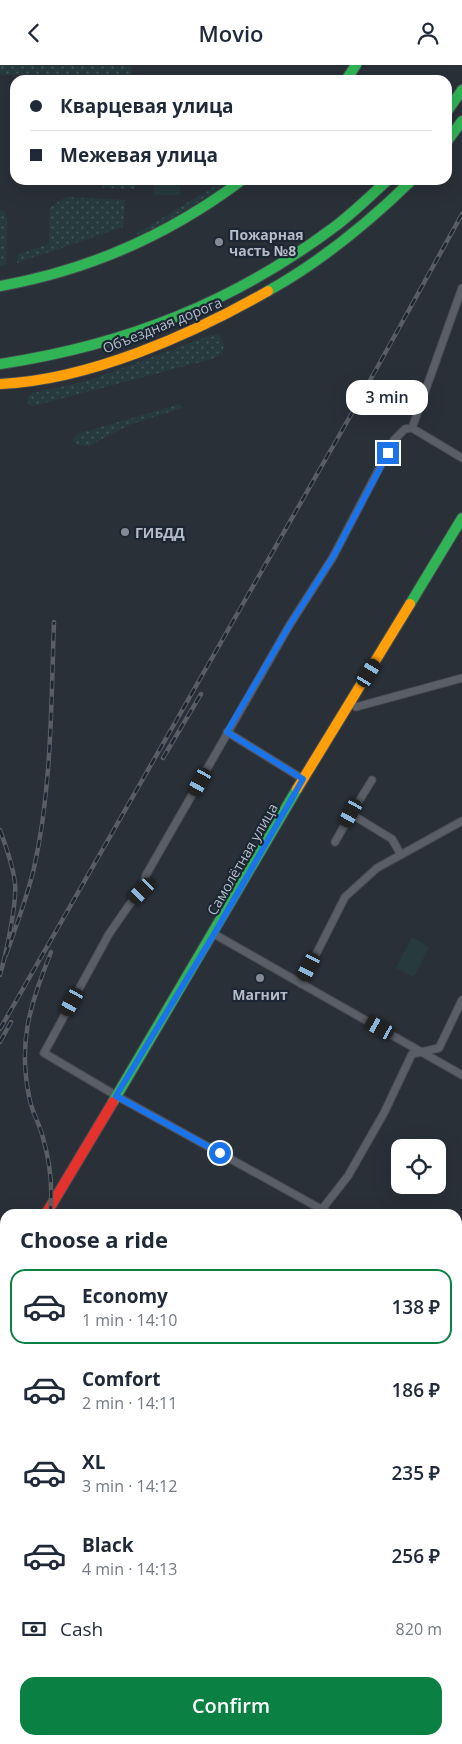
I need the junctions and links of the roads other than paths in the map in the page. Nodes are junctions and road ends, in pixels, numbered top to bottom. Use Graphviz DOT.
graph roads {
  1 [pos="462,90"];
  2 [pos="452,104"];
  3 [pos="462,121"];
  4 [pos="452,135"];
  5 [pos="236,185"];
  6 [pos="382,185"];
  7 [pos="407,185"];
  8 [pos="0,286"];
  9 [pos="462,287"];
  10 [pos="0,364"];
  11 [pos="0,384"];
  12 [pos="412,428"];
  13 [pos="462,458"];
  14 [pos="462,518"];
  15 [pos="462,678"];
  16 [pos="351,703"];
  17 [pos="227,732"];
  18 [pos="303,779"];
  19 [pos="372,781"];
  20 [pos="351,813"];
  21 [pos="462,821"];
  22 [pos="335,842"];
  23 [pos="401,855"];
  24 [pos="214,934"];
  25 [pos="301,984"];
  26 [pos="462,1000"];
  27 [pos="424,1052"];
  28 [pos="462,1075"];
  29 [pos="116,1096"];
  30 [pos="49,1209"];
  31 [pos="315,1209"];
  32 [pos="322,1209"];
  1 -- 2 [label="main road"];
  3 -- 4 [label="main road"];
  5 -- 8 [label="main road"];
  6 -- 10 [label="main road, Объездная дорога"];
  7 -- 11 [label="main road, Объездная дорога"];
  9 -- 12 [label="street"];
  12 -- 13 [label="street"];
  12 -- 17 [label="street"];
  14 -- 16 [label="main road, Самолётная улица"];
  15 -- 16 [label="street"];
  16 -- 18 [label="main road, Самолётная улица"];
  17 -- 18 [label="street"];
  17 -- 29 [label="street"];
  18 -- 24 [label="main road, Самолётная улица"];
  19 -- 20 [label="street"];
  20 -- 22 [label="street"];
  20 -- 23 [label="street"];
  21 -- 23 [label="street"];
  23 -- 25 [label="street"];
  24 -- 25 [label="street"];
  24 -- 29 [label="main road, Самолётная улица"];
  25 -- 27 [label="street"];
  26 -- 27 [label="street"];
  27 -- 28 [label="street"];
  27 -- 32 [label="street"];
  29 -- 30 [label="main road, Самолётная улица"];
  29 -- 31 [label="street"];
}
